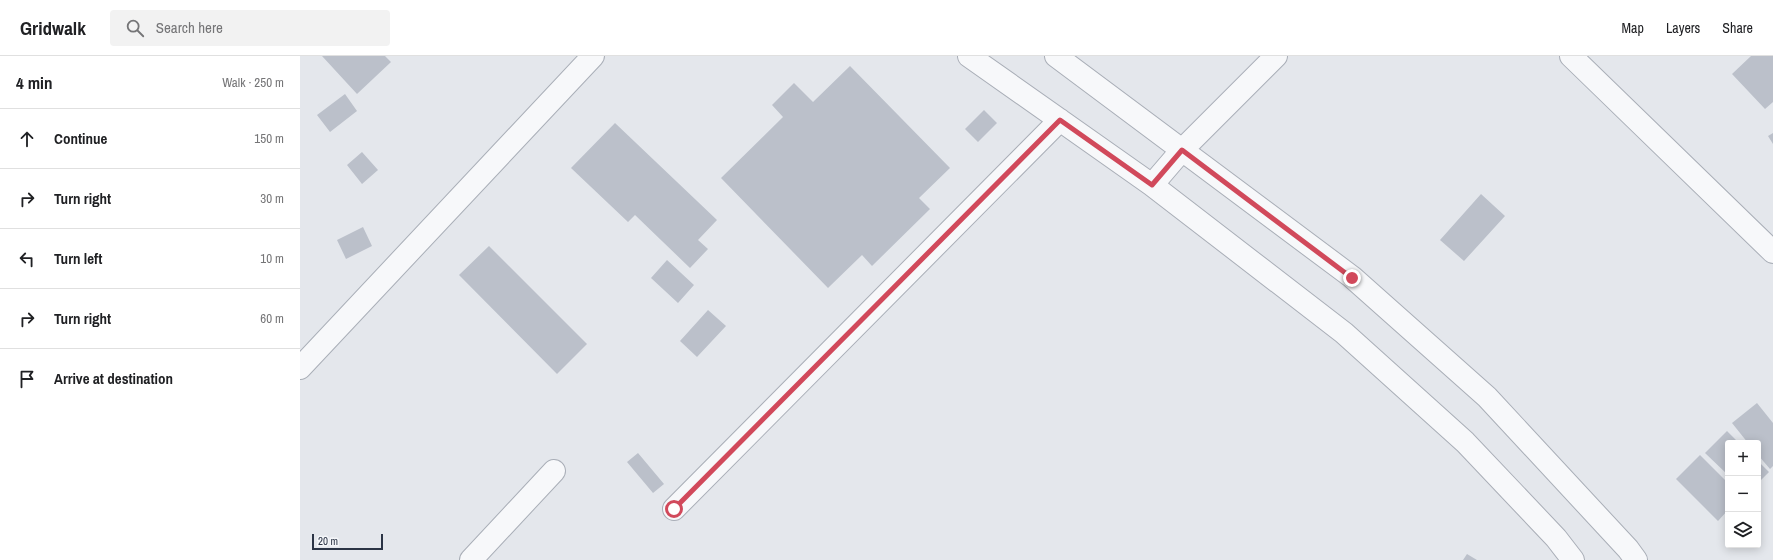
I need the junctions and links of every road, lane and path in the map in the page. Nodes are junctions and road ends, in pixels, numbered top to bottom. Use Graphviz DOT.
graph roads {
  1 [pos="594,56"];
  2 [pos="969,56"];
  3 [pos="1056,56"];
  4 [pos="1276,56"];
  5 [pos="1571,56"];
  6 [pos="1060,120"];
  7 [pos="1182,150"];
  8 [pos="1152,185"];
  9 [pos="1773,250"];
  10 [pos="300,368"];
  11 [pos="554,470"];
  12 [pos="674,509"];
  13 [pos="471,560"];
  14 [pos="1573,560"];
  15 [pos="1636,560"];
  1 -- 10 [label="street"];
  2 -- 6 [label="street"];
  3 -- 7 [label="street"];
  4 -- 7 [label="street"];
  5 -- 9 [label="street"];
  6 -- 8 [label="street"];
  6 -- 12 [label="street"];
  7 -- 8 [label="street"];
  7 -- 15 [label="street"];
  8 -- 14 [label="street"];
  11 -- 13 [label="street"];
}
